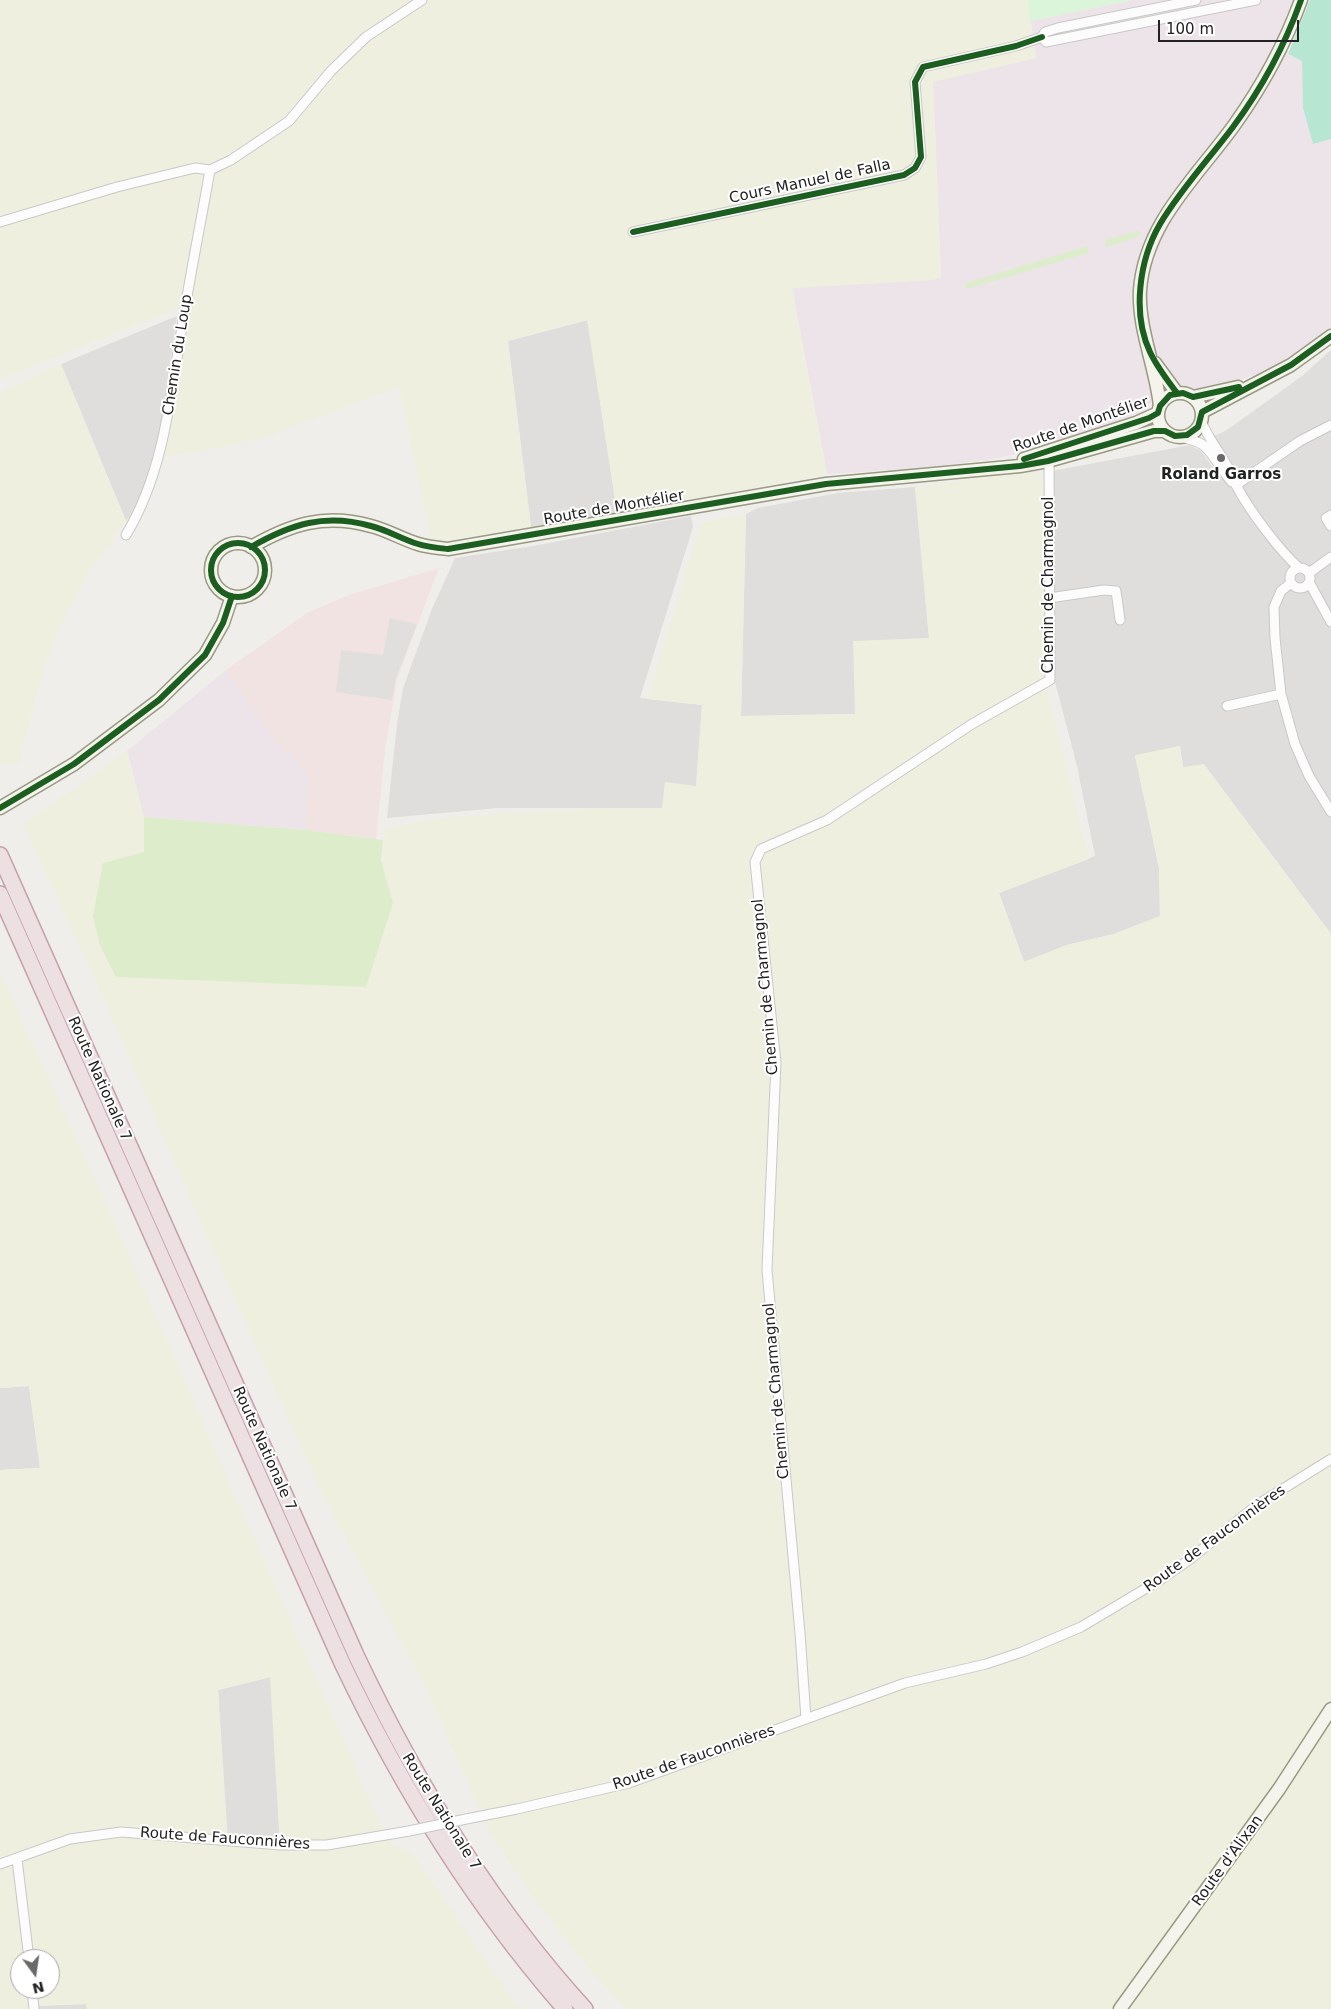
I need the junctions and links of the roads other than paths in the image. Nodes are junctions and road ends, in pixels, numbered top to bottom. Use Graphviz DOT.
graph roads {
  1 [pos="422,0"];
  2 [pos="1196,0"];
  3 [pos="1256,0"];
  4 [pos="1301,0"];
  5 [pos="1042,37"];
  6 [pos="210,170"];
  7 [pos="0,222"];
  8 [pos="632,232"];
  9 [pos="1331,336"];
  10 [pos="1149,350"];
  11 [pos="1258,382"];
  12 [pos="1178,393"];
  13 [pos="1193,397"];
  14 [pos="1159,409"];
  15 [pos="1202,417"];
  16 [pos="1331,424"];
  17 [pos="1165,431"];
  18 [pos="1181,437"];
  19 [pos="1050,456"];
  20 [pos="1236,485"];
  21 [pos="1331,515"];
  22 [pos="1331,526"];
  23 [pos="126,535"];
  24 [pos="251,547"];
  25 [pos="1331,557"];
  26 [pos="1295,570"];
  27 [pos="1309,577"];
  28 [pos="1291,584"];
  29 [pos="1301,588"];
  30 [pos="232,596"];
  31 [pos="1049,598"];
  32 [pos="1120,620"];
  33 [pos="1330,620"];
  34 [pos="1281,694"];
  35 [pos="1227,706"];
  36 [pos="0,808"];
  37 [pos="1331,812"];
  38 [pos="0,855"];
  39 [pos="0,894"];
  40 [pos="1331,1460"];
  41 [pos="1331,1709"];
  42 [pos="806,1719"];
  43 [pos="17,1859"];
  44 [pos="0,1864"];
  45 [pos="28,1949"];
  46 [pos="565,2009"];
  47 [pos="585,2009"];
  48 [pos="1120,2009"];
  1 -- 6 [label="street"];
  2 -- 5 [label="street, Cours Manuel de Falla"];
  3 -- 5 [label="street, Cours Manuel de Falla"];
  4 -- 10 [label="main road"];
  5 -- 8 [label="street, Cours Manuel de Falla"];
  6 -- 7 [label="street"];
  6 -- 23 [label="street, Chemin du Loup"];
  9 -- 11 [label="main road"];
  10 -- 12 [label="main road"];
  10 -- 14 [label="main road"];
  11 -- 13 [label="main road"];
  11 -- 15 [label="main road"];
  12 -- 13 [label="main road"];
  12 -- 14 [label="main road, Route de Montélier"];
  13 -- 15 [label="main road"];
  14 -- 17 [label="main road, Route de Montélier"];
  14 -- 19 [label="main road, Route de Montélier"];
  15 -- 18 [label="main road"];
  15 -- 20 [label="street"];
  16 -- 20 [label="street"];
  17 -- 18 [label="main road, Route de Montélier"];
  17 -- 19 [label="main road, Route de Montélier"];
  18 -- 20 [label="street"];
  19 -- 24 [label="main road, Route de Montélier"];
  19 -- 31 [label="street, Chemin de Charmagnol"];
  20 -- 26 [label="street"];
  21 -- 22 [label="street"];
  24 -- 30 [label="main road"];
  24 -- 30 [label="main road"];
  25 -- 27 [label="street"];
  26 -- 27 [label="street"];
  26 -- 28 [label="street"];
  27 -- 29 [label="street"];
  27 -- 33 [label="street"];
  28 -- 29 [label="street"];
  28 -- 34 [label="street"];
  29 -- 33 [label="street"];
  30 -- 36 [label="main road"];
  31 -- 32 [label="street"];
  31 -- 42 [label="street, Chemin de Charmagnol"];
  34 -- 35 [label="street"];
  34 -- 37 [label="street"];
  38 -- 47 [label="highway, Route Nationale 7"];
  39 -- 46 [label="highway, Route Nationale 7"];
  40 -- 42 [label="street, Route de Fauconnières"];
  41 -- 48 [label="main road, Route d'Alixan"];
  42 -- 43 [label="street, Route de Fauconnières, bridge"];
  43 -- 44 [label="street, Route de Fauconnières"];
  43 -- 45 [label="street"];
}
